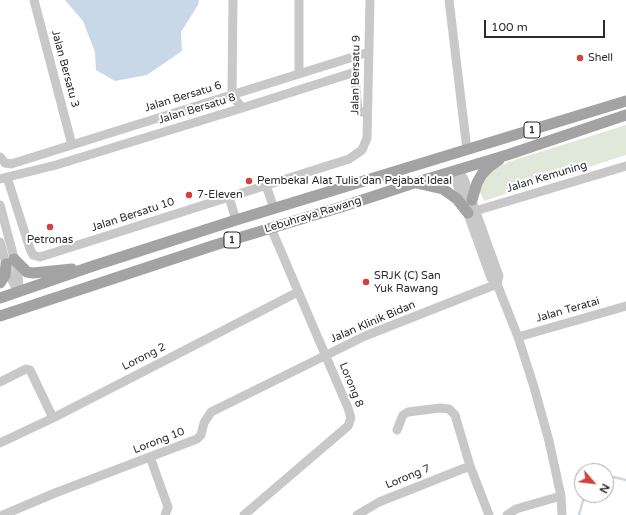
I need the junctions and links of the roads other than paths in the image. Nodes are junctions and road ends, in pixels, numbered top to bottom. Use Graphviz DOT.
graph roads {
  1 [pos="34,0"];
  2 [pos="232,0"];
  3 [pos="299,0"];
  4 [pos="370,0"];
  5 [pos="449,0"];
  6 [pos="369,52"];
  7 [pos="299,74"];
  8 [pos="232,95"];
  9 [pos="626,101"];
  10 [pos="242,108"];
  11 [pos="367,113"];
  12 [pos="626,115"];
  13 [pos="72,145"];
  14 [pos="481,146"];
  15 [pos="362,150"];
  16 [pos="467,150"];
  17 [pos="506,155"];
  18 [pos="439,158"];
  19 [pos="2,160"];
  20 [pos="626,166"];
  21 [pos="458,169"];
  22 [pos="3,178"];
  23 [pos="414,183"];
  24 [pos="266,185"];
  25 [pos="229,197"];
  26 [pos="472,200"];
  27 [pos="0,205"];
  28 [pos="274,209"];
  29 [pos="472,212"];
  30 [pos="236,220"];
  31 [pos="271,228"];
  32 [pos="0,242"];
  33 [pos="10,261"];
  34 [pos="93,266"];
  35 [pos="0,283"];
  36 [pos="498,284"];
  37 [pos="19,292"];
  38 [pos="298,292"];
  39 [pos="0,298"];
  40 [pos="50,299"];
  41 [pos="626,306"];
  42 [pos="0,315"];
  43 [pos="518,338"];
  44 [pos="325,355"];
  45 [pos="0,382"];
  46 [pos="53,418"];
  47 [pos="398,430"];
  48 [pos="0,443"];
  49 [pos="150,457"];
  50 [pos="470,466"];
  51 [pos="561,496"];
  52 [pos="3,515"];
  53 [pos="165,515"];
  54 [pos="244,515"];
  55 [pos="358,515"];
  56 [pos="489,515"];
  57 [pos="507,515"];
  58 [pos="562,515"];
  1 -- 13 [label="street, Jalan Bersatu 3"];
  2 -- 8 [label="street"];
  3 -- 7 [label="street"];
  4 -- 6 [label="street, Jalan Bersatu 9"];
  5 -- 16 [label="street"];
  6 -- 7 [label="street, Jalan Bersatu 6"];
  6 -- 11 [label="street, Jalan Bersatu 9"];
  7 -- 8 [label="street, Jalan Bersatu 6"];
  8 -- 10 [label="street"];
  8 -- 13 [label="street, Jalan Bersatu 6"];
  9 -- 14 [label="main road, Lebuhraya Rawang / 1"];
  10 -- 11 [label="street, Jalan Bersatu 8"];
  10 -- 22 [label="street, Jalan Bersatu 8"];
  11 -- 15 [label="street, Jalan Bersatu 9"];
  12 -- 17 [label="main road, Lebuhraya Rawang / 1"];
  13 -- 19 [label="street, Jalan Bersatu 6"];
  14 -- 16 [label="main road, Lebuhraya Rawang / 1"];
  14 -- 21 [label="main road"];
  15 -- 24 [label="street, Jalan Bersatu 10"];
  16 -- 18 [label="main road, Lebuhraya Rawang / 1"];
  17 -- 21 [label="main road, Lebuhraya Rawang / 1"];
  17 -- 26 [label="main road"];
  18 -- 21 [label="main road"];
  18 -- 28 [label="main road, Lebuhraya Rawang / 1"];
  20 -- 29 [label="street, Jalan Kemuning"];
  21 -- 23 [label="main road, Lebuhraya Rawang / 1"];
  21 -- 26 [label="street"];
  21 -- 29 [label="street"];
  22 -- 25 [label="street, Jalan Bersatu 10"];
  23 -- 29 [label="main road"];
  23 -- 31 [label="main road, Lebuhraya Rawang / 1"];
  24 -- 25 [label="street, Jalan Bersatu 10"];
  24 -- 28 [label="street"];
  25 -- 30 [label="street"];
  26 -- 29 [label="street"];
  27 -- 33 [label="street"];
  28 -- 30 [label="main road, Lebuhraya Rawang / 1"];
  29 -- 36 [label="street"];
  30 -- 34 [label="main road, Lebuhraya Rawang / 1"];
  31 -- 38 [label="street, Lorong 8"];
  31 -- 40 [label="main road, Lebuhraya Rawang / 1"];
  32 -- 33 [label="street"];
  33 -- 34 [label="main road"];
  33 -- 35 [label="main road"];
  33 -- 37 [label="street"];
  34 -- 37 [label="main road, Lebuhraya Rawang / 1"];
  36 -- 43 [label="street"];
  36 -- 44 [label="street, Jalan Klinik Bidan"];
  37 -- 39 [label="main road, Lebuhraya Rawang / 1"];
  37 -- 40 [label="main road"];
  37 -- 42 [label="main road"];
  38 -- 44 [label="street, Lorong 8"];
  38 -- 46 [label="street, Lorong 2"];
  40 -- 42 [label="main road, Lebuhraya Rawang / 1"];
  41 -- 43 [label="street, Jalan Teratai"];
  43 -- 51 [label="street"];
  44 -- 49 [label="street, Lorong 10"];
  44 -- 54 [label="street, Lorong 8"];
  45 -- 46 [label="street"];
  46 -- 48 [label="street, Lorong 2"];
  47 -- 50 [label="street"];
  49 -- 52 [label="street, Lorong 10"];
  49 -- 53 [label="street"];
  50 -- 55 [label="street, Lorong 7"];
  50 -- 56 [label="street"];
  51 -- 57 [label="street"];
  51 -- 58 [label="street"];
}
